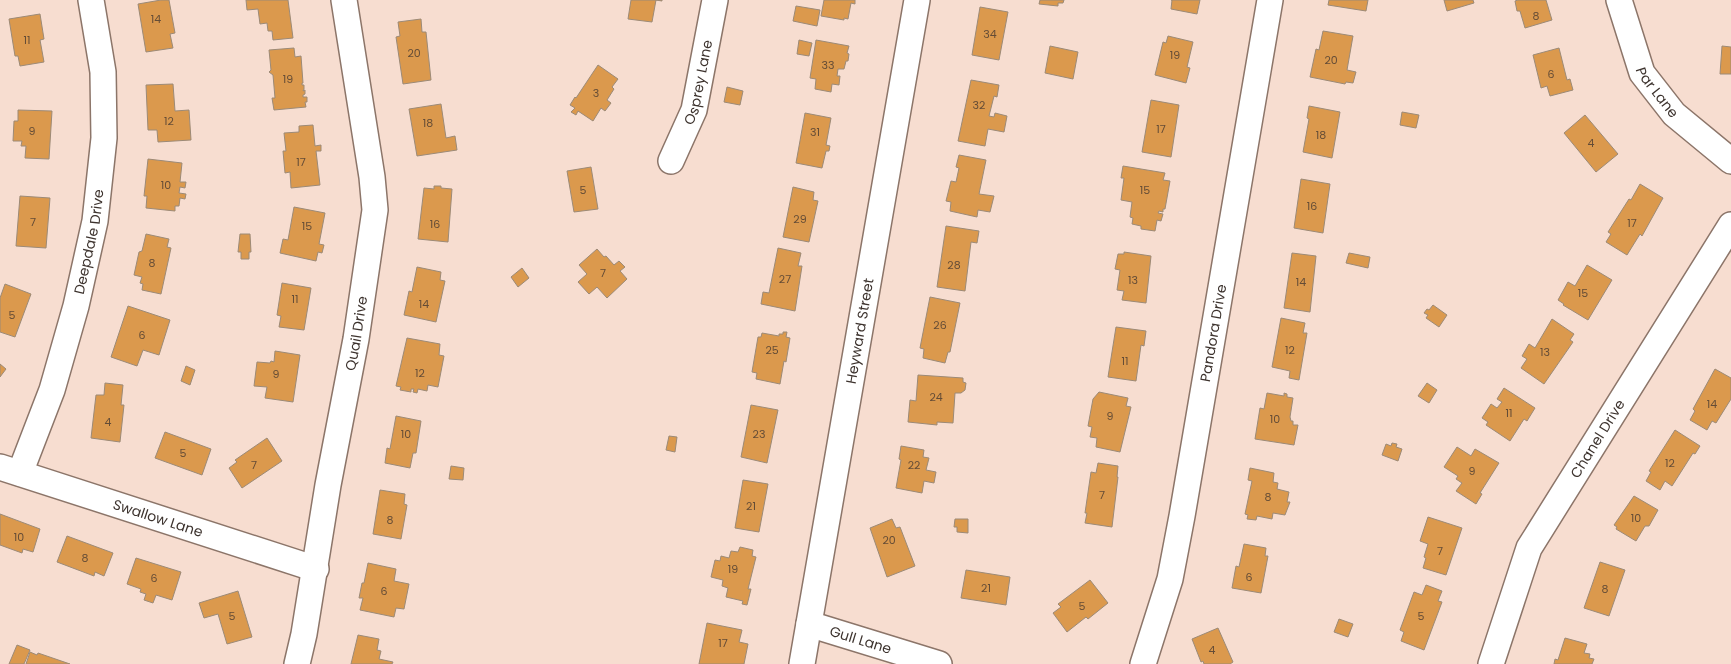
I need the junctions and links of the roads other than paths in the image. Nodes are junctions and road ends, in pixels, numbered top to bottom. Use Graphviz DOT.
graph roads {
  1 [pos="91,0"];
  2 [pos="344,0"];
  3 [pos="715,0"];
  4 [pos="917,0"];
  5 [pos="1270,0"];
  6 [pos="1619,0"];
  7 [pos="671,161"];
  8 [pos="1731,161"];
  9 [pos="1731,225"];
  10 [pos="10,470"];
  11 [pos="316,568"];
  12 [pos="809,624"];
  13 [pos="297,664"];
  14 [pos="802,664"];
  15 [pos="939,664"];
  16 [pos="1143,664"];
  17 [pos="1491,664"];
  1 -- 10 [label="street, Deepdale Drive"];
  2 -- 11 [label="street, Quail Drive"];
  3 -- 7 [label="street, Osprey Lane"];
  4 -- 12 [label="street, Heyward Street"];
  5 -- 16 [label="street, Pandora Drive"];
  6 -- 8 [label="street, Par Lane"];
  9 -- 17 [label="street, Chanel Drive"];
  10 -- 11 [label="street, Swallow Lane"];
  11 -- 13 [label="street, Quail Drive"];
  12 -- 14 [label="street, Heyward Street"];
  12 -- 15 [label="street, Gull Lane"];
}
